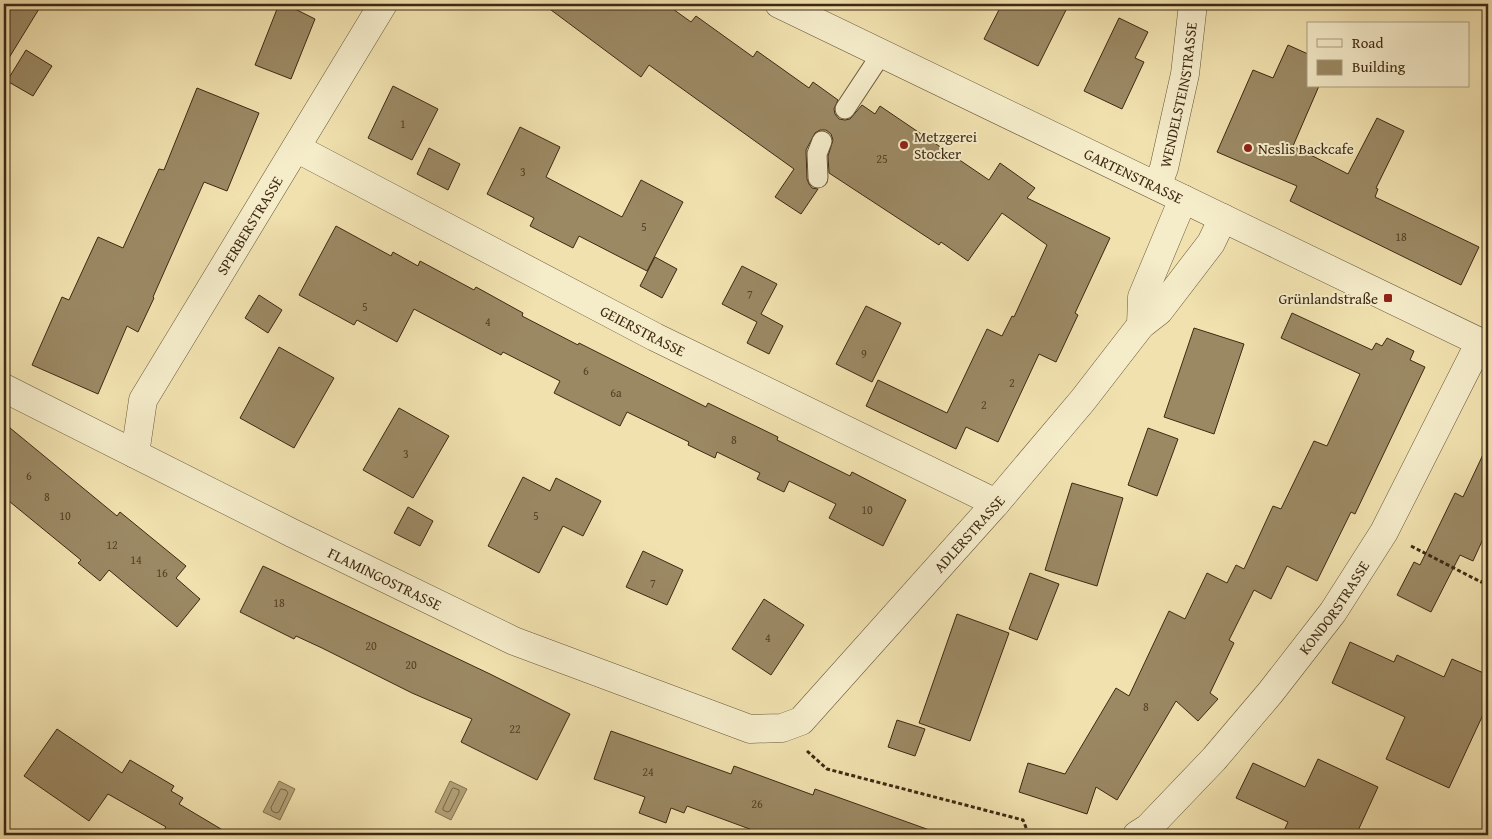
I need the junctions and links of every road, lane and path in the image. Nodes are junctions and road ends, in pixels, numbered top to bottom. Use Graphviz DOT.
graph roads {
  1 [pos="383,4"];
  2 [pos="779,4"];
  3 [pos="1193,4"];
  4 [pos="882,54"];
  5 [pos="845,109"];
  6 [pos="822,141"];
  7 [pos="296,148"];
  8 [pos="818,178"];
  9 [pos="1157,186"];
  10 [pos="1183,198"];
  11 [pos="1223,218"];
  12 [pos="1141,325"];
  13 [pos="1484,344"];
  14 [pos="4,388"];
  15 [pos="135,454"];
  16 [pos="996,503"];
  17 [pos="1415,548"];
  18 [pos="1488,579"];
  19 [pos="782,728"];
  20 [pos="1030,835"];
  21 [pos="1137,835"];
  1 -- 7 [label="street, SPERBERSTRASSE"];
  2 -- 4 [label="street, GARTENSTRASSE"];
  3 -- 9 [label="street, WENDELSTEINSTRASSE"];
  4 -- 5 [label="lane"];
  4 -- 9 [label="street, GARTENSTRASSE"];
  6 -- 8 [label="lane"];
  7 -- 15 [label="street, SPERBERSTRASSE"];
  7 -- 16 [label="street, GEIERSTRASSE"];
  9 -- 10 [label="street, GARTENSTRASSE"];
  10 -- 11 [label="street, GARTENSTRASSE"];
  10 -- 12 [label="street"];
  11 -- 12 [label="street, ADLERSTRASSE"];
  11 -- 13 [label="street, GARTENSTRASSE"];
  12 -- 16 [label="street, ADLERSTRASSE"];
  13 -- 21 [label="street, KONDORSTRASSE"];
  14 -- 15 [label="street, FLAMINGOSTRASSE"];
  15 -- 19 [label="street, FLAMINGOSTRASSE"];
  16 -- 19 [label="street, ADLERSTRASSE"];
  17 -- 18 [label="path"];
  19 -- 20 [label="path"];
}
